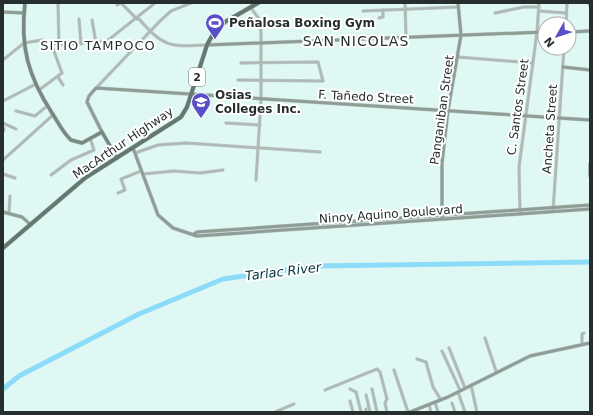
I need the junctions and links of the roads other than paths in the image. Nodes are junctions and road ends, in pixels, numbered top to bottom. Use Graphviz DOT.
graph roads {
  1 [pos="25,3"];
  2 [pos="58,3"];
  3 [pos="121,3"];
  4 [pos="155,3"];
  5 [pos="191,3"];
  6 [pos="258,3"];
  7 [pos="405,3"];
  8 [pos="458,3"];
  9 [pos="567,3"];
  10 [pos="117,5"];
  11 [pos="539,5"];
  12 [pos="251,7"];
  13 [pos="458,7"];
  14 [pos="383,10"];
  15 [pos="405,10"];
  16 [pos="363,11"];
  17 [pos="539,11"];
  18 [pos="3,12"];
  19 [pos="495,13"];
  20 [pos="566,13"];
  21 [pos="24,14"];
  22 [pos="539,16"];
  23 [pos="379,18"];
  24 [pos="79,19"];
  25 [pos="137,19"];
  26 [pos="92,20"];
  27 [pos="149,31"];
  28 [pos="590,31"];
  29 [pos="537,32"];
  30 [pos="577,32"];
  31 [pos="461,35"];
  32 [pos="406,36"];
  33 [pos="261,42"];
  34 [pos="24,43"];
  35 [pos="51,43"];
  36 [pos="96,43"];
  37 [pos="81,44"];
  38 [pos="59,45"];
  39 [pos="207,45"];
  40 [pos="564,56"];
  41 [pos="458,57"];
  42 [pos="3,60"];
  43 [pos="241,63"];
  44 [pos="262,63"];
  45 [pos="533,63"];
  46 [pos="563,67"];
  47 [pos="590,70"];
  48 [pos="58,77"];
  49 [pos="238,80"];
  50 [pos="262,80"];
  51 [pos="36,84"];
  52 [pos="63,85"];
  53 [pos="96,88"];
  54 [pos="39,90"];
  55 [pos="191,95"];
  56 [pos="261,100"];
  57 [pos="3,101"];
  58 [pos="47,106"];
  59 [pos="448,110"];
  60 [pos="16,111"];
  61 [pos="53,115"];
  62 [pos="527,116"];
  63 [pos="559,117"];
  64 [pos="590,120"];
  65 [pos="3,123"];
  66 [pos="226,123"];
  67 [pos="260,125"];
  68 [pos="16,128"];
  69 [pos="102,132"];
  70 [pos="90,138"];
  71 [pos="258,147"];
  72 [pos="133,148"];
  73 [pos="320,152"];
  74 [pos="135,153"];
  75 [pos="117,158"];
  76 [pos="3,160"];
  77 [pos="590,164"];
  78 [pos="223,170"];
  79 [pos="590,171"];
  80 [pos="142,173"];
  81 [pos="3,174"];
  82 [pos="52,175"];
  83 [pos="590,176"];
  84 [pos="15,178"];
  85 [pos="256,180"];
  86 [pos="118,193"];
  87 [pos="10,196"];
  88 [pos="590,206"];
  89 [pos="590,209"];
  90 [pos="553,210"];
  91 [pos="3,212"];
  92 [pos="9,212"];
  93 [pos="520,212"];
  94 [pos="442,218"];
  95 [pos="31,225"];
  96 [pos="3,248"];
  97 [pos="584,333"];
  98 [pos="485,338"];
  99 [pos="590,343"];
  100 [pos="582,344"];
  101 [pos="449,348"];
  102 [pos="442,350"];
  103 [pos="417,359"];
  104 [pos="394,370"];
  105 [pos="496,371"];
  106 [pos="470,385"];
  107 [pos="465,388"];
  108 [pos="350,389"];
  109 [pos="372,389"];
  110 [pos="325,390"];
  111 [pos="459,391"];
  112 [pos="366,395"];
  113 [pos="441,400"];
  114 [pos="350,401"];
  115 [pos="435,402"];
  116 [pos="452,403"];
  117 [pos="294,404"];
  118 [pos="429,405"];
  119 [pos="417,411"];
  120 [pos="455,411"];
  121 [pos="275,412"];
  122 [pos="354,412"];
  123 [pos="361,412"];
  124 [pos="370,412"];
  125 [pos="377,412"];
  126 [pos="387,412"];
  127 [pos="409,412"];
  128 [pos="431,412"];
  129 [pos="438,412"];
  130 [pos="465,412"];
  131 [pos="477,412"];
  1 -- 21 [label="main road"];
  2 -- 38 [label="street"];
  3 -- 10 [label="street"];
  3 -- 25 [label="street"];
  4 -- 25 [label="street"];
  5 -- 27 [label="street"];
  6 -- 12 [label="highway, MacArthur Highway / 2"];
  7 -- 15 [label="street"];
  8 -- 13 [label="main road, Panganiban Street"];
  9 -- 20 [label="street"];
  11 -- 17 [label="street, C. Santos Street"];
  11 -- 19 [label="street"];
  12 -- 33 [label="street"];
  12 -- 39 [label="highway, MacArthur Highway / 2"];
  13 -- 15 [label="street"];
  13 -- 31 [label="main road, Panganiban Street"];
  14 -- 15 [label="street"];
  14 -- 16 [label="street"];
  14 -- 23 [label="street"];
  15 -- 32 [label="street"];
  17 -- 20 [label="street"];
  17 -- 22 [label="street, C. Santos Street"];
  18 -- 21 [label="main road"];
  21 -- 34 [label="main road"];
  24 -- 37 [label="street"];
  25 -- 27 [label="street"];
  25 -- 36 [label="street"];
  26 -- 36 [label="street"];
  27 -- 39 [label="street"];
  27 -- 53 [label="street"];
  28 -- 30 [label="main road"];
  29 -- 31 [label="main road"];
  29 -- 45 [label="street, C. Santos Street"];
  31 -- 32 [label="main road"];
  31 -- 41 [label="main road, Panganiban Street"];
  32 -- 33 [label="main road"];
  33 -- 39 [label="main road"];
  33 -- 44 [label="street"];
  34 -- 35 [label="street"];
  34 -- 42 [label="street"];
  34 -- 51 [label="main road"];
  35 -- 38 [label="street"];
  35 -- 48 [label="street"];
  36 -- 37 [label="street"];
  37 -- 38 [label="street"];
  39 -- 55 [label="highway, MacArthur Highway / 2"];
  40 -- 46 [label="street, Ancheta Street"];
  41 -- 45 [label="street"];
  41 -- 59 [label="main road, Panganiban Street"];
  43 -- 44 [label="street"];
  44 -- 50 [label="street"];
  44 -- 50 [label="street"];
  45 -- 62 [label="street, C. Santos Street"];
  46 -- 47 [label="main road"];
  46 -- 63 [label="street, Ancheta Street"];
  48 -- 52 [label="street"];
  48 -- 54 [label="street"];
  49 -- 50 [label="street"];
  50 -- 56 [label="street"];
  51 -- 54 [label="main road"];
  51 -- 57 [label="street"];
  53 -- 55 [label="main road, F. Tañedo Street"];
  53 -- 69 [label="main road"];
  54 -- 58 [label="main road"];
  55 -- 56 [label="main road, F. Tañedo Street"];
  55 -- 72 [label="highway, MacArthur Highway / 2"];
  56 -- 59 [label="main road, F. Tañedo Street"];
  56 -- 67 [label="street"];
  58 -- 60 [label="street"];
  58 -- 61 [label="main road"];
  59 -- 62 [label="main road, F. Tañedo Street"];
  59 -- 94 [label="main road, Panganiban Street"];
  61 -- 70 [label="main road"];
  61 -- 76 [label="street"];
  62 -- 63 [label="main road, F. Tañedo Street"];
  62 -- 93 [label="street, C. Santos Street"];
  63 -- 64 [label="main road, F. Tañedo Street"];
  63 -- 90 [label="street, Ancheta Street"];
  65 -- 68 [label="street"];
  66 -- 67 [label="street"];
  67 -- 71 [label="street"];
  69 -- 70 [label="main road"];
  69 -- 75 [label="main road"];
  70 -- 82 [label="street"];
  71 -- 73 [label="street"];
  71 -- 74 [label="street"];
  71 -- 85 [label="street"];
  72 -- 74 [label="main road, Ninoy Aquino Boulevard"];
  72 -- 75 [label="highway, MacArthur Highway / 2"];
  74 -- 80 [label="main road, Ninoy Aquino Boulevard"];
  75 -- 95 [label="highway, MacArthur Highway / 2"];
  77 -- 79 [label="main road"];
  78 -- 80 [label="street"];
  79 -- 83 [label="main road"];
  80 -- 86 [label="street"];
  80 -- 94 [label="main road, Ninoy Aquino Boulevard"];
  81 -- 84 [label="street"];
  87 -- 92 [label="street"];
  88 -- 90 [label="main road, Ninoy Aquino Boulevard"];
  89 -- 90 [label="main road, Ninoy Aquino Boulevard"];
  90 -- 93 [label="main road, Ninoy Aquino Boulevard"];
  91 -- 92 [label="main road"];
  92 -- 95 [label="main road"];
  93 -- 94 [label="main road, Ninoy Aquino Boulevard"];
  95 -- 96 [label="highway, MacArthur Highway / 2"];
  97 -- 100 [label="street"];
  98 -- 105 [label="street"];
  99 -- 100 [label="main road"];
  100 -- 105 [label="main road"];
  101 -- 107 [label="street"];
  102 -- 111 [label="street"];
  103 -- 113 [label="street"];
  104 -- 127 [label="street"];
  105 -- 106 [label="main road"];
  106 -- 107 [label="main road"];
  106 -- 131 [label="street"];
  107 -- 111 [label="main road"];
  108 -- 123 [label="street"];
  109 -- 125 [label="street"];
  110 -- 126 [label="street"];
  111 -- 113 [label="main road"];
  111 -- 130 [label="street"];
  112 -- 124 [label="street"];
  113 -- 115 [label="main road"];
  114 -- 122 [label="street"];
  115 -- 118 [label="main road"];
  115 -- 129 [label="street"];
  116 -- 120 [label="street"];
  117 -- 121 [label="street"];
  118 -- 119 [label="main road"];
  118 -- 128 [label="street"];
  119 -- 127 [label="main road"];
}
